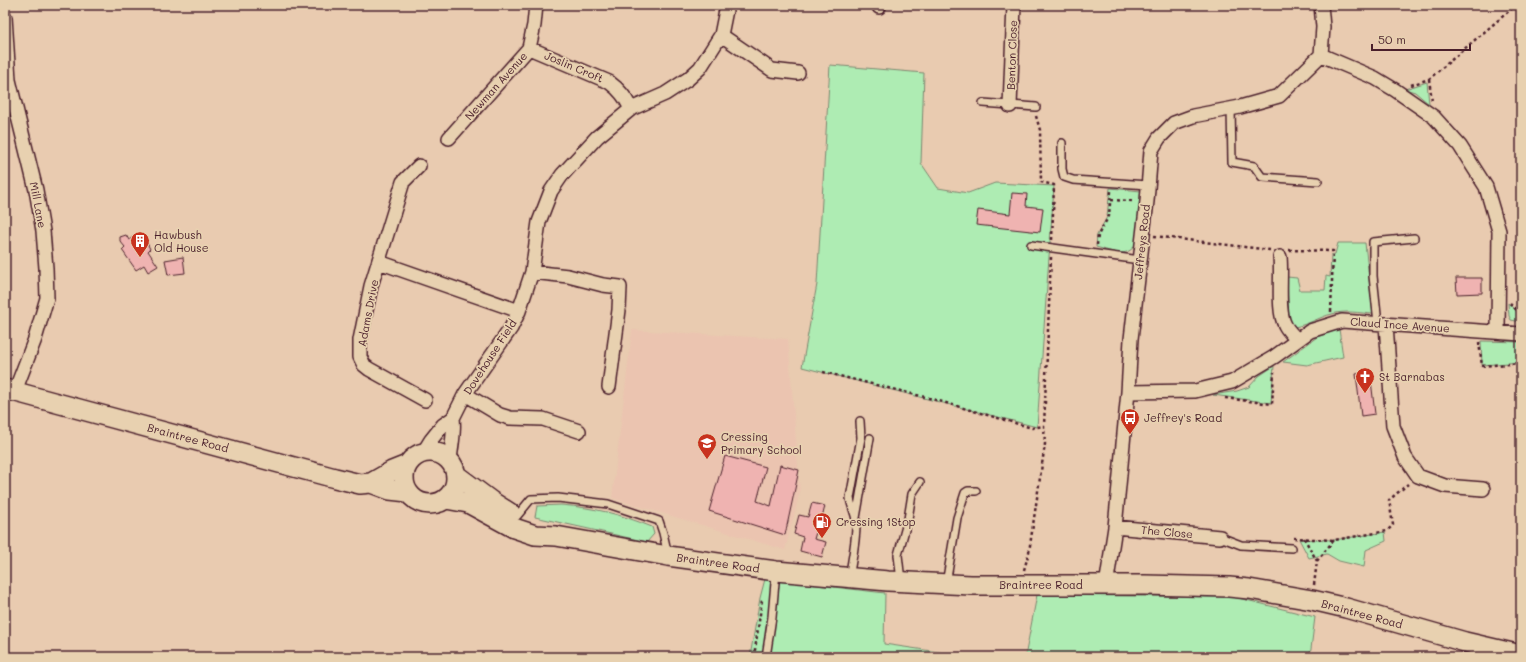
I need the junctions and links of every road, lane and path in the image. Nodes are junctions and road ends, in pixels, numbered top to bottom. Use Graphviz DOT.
graph roads {
  1 [pos="536,5"];
  2 [pos="727,5"];
  3 [pos="1014,5"];
  4 [pos="1321,5"];
  5 [pos="1516,5"];
  6 [pos="5,17"];
  7 [pos="721,35"];
  8 [pos="529,48"];
  9 [pos="1321,55"];
  10 [pos="798,73"];
  11 [pos="1395,90"];
  12 [pos="982,103"];
  13 [pos="1010,106"];
  14 [pos="1036,108"];
  15 [pos="1231,108"];
  16 [pos="631,109"];
  17 [pos="449,138"];
  18 [pos="1062,143"];
  19 [pos="419,166"];
  20 [pos="1318,181"];
  21 [pos="1112,182"];
  22 [pos="1148,185"];
  23 [pos="1111,200"];
  24 [pos="1147,201"];
  25 [pos="1143,235"];
  26 [pos="1414,238"];
  27 [pos="1031,245"];
  28 [pos="1052,248"];
  29 [pos="1279,252"];
  30 [pos="1096,254"];
  31 [pos="1140,260"];
  32 [pos="379,262"];
  33 [pos="532,272"];
  34 [pos="519,311"];
  35 [pos="1382,323"];
  36 [pos="1330,324"];
  37 [pos="1478,331"];
  38 [pos="1498,332"];
  39 [pos="1521,334"];
  40 [pos="1297,340"];
  41 [pos="1274,357"];
  42 [pos="1521,364"];
  43 [pos="823,372"];
  44 [pos="609,387"];
  45 [pos="1206,388"];
  46 [pos="10,390"];
  47 [pos="1128,392"];
  48 [pos="465,394"];
  49 [pos="425,400"];
  50 [pos="454,418"];
  51 [pos="860,421"];
  52 [pos="1044,426"];
  53 [pos="579,431"];
  54 [pos="870,438"];
  55 [pos="423,453"];
  56 [pos="407,465"];
  57 [pos="453,468"];
  58 [pos="1418,476"];
  59 [pos="920,482"];
  60 [pos="371,483"];
  61 [pos="1483,489"];
  62 [pos="976,491"];
  63 [pos="408,492"];
  64 [pos="446,499"];
  65 [pos="517,516"];
  66 [pos="856,518"];
  67 [pos="1115,527"];
  68 [pos="556,536"];
  69 [pos="1220,537"];
  70 [pos="1289,537"];
  71 [pos="1304,538"];
  72 [pos="1334,540"];
  73 [pos="1292,548"];
  74 [pos="668,556"];
  75 [pos="1317,561"];
  76 [pos="776,571"];
  77 [pos="848,578"];
  78 [pos="901,581"];
  79 [pos="946,584"];
  80 [pos="1020,585"];
  81 [pos="1106,586"];
  82 [pos="762,599"];
  83 [pos="1312,600"];
  84 [pos="1512,655"];
  85 [pos="754,657"];
  86 [pos="766,657"];
  1 -- 8 [label="street, Newman Avenue"];
  2 -- 7 [label="street, Dovehouse Field"];
  3 -- 13 [label="street, Benton Close"];
  4 -- 9 [label="street"];
  5 -- 11 [label="path"];
  6 -- 46 [label="street, Mill Lane"];
  7 -- 10 [label="street"];
  7 -- 16 [label="street, Dovehouse Field"];
  8 -- 16 [label="street, Joslin Croft"];
  8 -- 17 [label="street, Newman Avenue"];
  9 -- 11 [label="street"];
  9 -- 15 [label="street, Jeffreys Road"];
  11 -- 38 [label="street"];
  12 -- 13 [label="lane"];
  13 -- 14 [label="lane"];
  14 -- 28 [label="path"];
  15 -- 20 [label="lane"];
  15 -- 22 [label="street, Jeffreys Road"];
  16 -- 33 [label="street, Dovehouse Field"];
  18 -- 21 [label="lane"];
  19 -- 32 [label="street, Adams Drive"];
  21 -- 22 [label="lane"];
  21 -- 23 [label="path"];
  22 -- 24 [label="street, Jeffreys Road"];
  23 -- 24 [label="path"];
  23 -- 30 [label="path"];
  24 -- 25 [label="street, Jeffreys Road"];
  25 -- 29 [label="path"];
  25 -- 31 [label="street, Jeffreys Road"];
  26 -- 35 [label="lane"];
  27 -- 28 [label="lane"];
  28 -- 30 [label="lane"];
  28 -- 52 [label="path"];
  29 -- 36 [label="path"];
  29 -- 40 [label="street"];
  30 -- 31 [label="lane"];
  31 -- 47 [label="street, Jeffreys Road"];
  32 -- 34 [label="street"];
  32 -- 49 [label="street, Adams Drive"];
  33 -- 34 [label="street, Dovehouse Field"];
  33 -- 44 [label="street"];
  34 -- 48 [label="street, Dovehouse Field"];
  35 -- 36 [label="street, Claud Ince Avenue"];
  35 -- 37 [label="street, Claud Ince Avenue"];
  35 -- 58 [label="street"];
  36 -- 40 [label="street, Claud Ince Avenue"];
  37 -- 38 [label="street, Claud Ince Avenue"];
  37 -- 42 [label="path"];
  38 -- 39 [label="street, Claud Ince Avenue"];
  40 -- 41 [label="street, Claud Ince Avenue"];
  41 -- 45 [label="street, Claud Ince Avenue"];
  41 -- 45 [label="path"];
  43 -- 52 [label="path"];
  45 -- 47 [label="street, Claud Ince Avenue"];
  46 -- 60 [label="main road, Braintree Road"];
  47 -- 67 [label="street, Jeffreys Road"];
  48 -- 50 [label="street, Dovehouse Field"];
  48 -- 53 [label="street"];
  50 -- 55 [label="street, Dovehouse Field"];
  50 -- 57 [label="street, Dovehouse Field"];
  51 -- 66 [label="lane"];
  52 -- 80 [label="path"];
  54 -- 66 [label="lane"];
  55 -- 56 [label="main road"];
  55 -- 57 [label="main road"];
  56 -- 60 [label="main road"];
  56 -- 63 [label="main road"];
  57 -- 64 [label="main road"];
  57 -- 65 [label="main road, Braintree Road"];
  58 -- 61 [label="street"];
  58 -- 72 [label="path"];
  59 -- 78 [label="lane"];
  60 -- 63 [label="main road, Braintree Road"];
  62 -- 79 [label="lane"];
  63 -- 64 [label="main road"];
  64 -- 68 [label="main road, Braintree Road"];
  65 -- 68 [label="main road, Braintree Road"];
  65 -- 74 [label="lane"];
  66 -- 77 [label="lane"];
  67 -- 69 [label="street, The Close"];
  67 -- 81 [label="street, Jeffreys Road"];
  68 -- 74 [label="main road, Braintree Road"];
  69 -- 73 [label="lane"];
  70 -- 71 [label="path"];
  71 -- 72 [label="path"];
  71 -- 75 [label="path"];
  72 -- 75 [label="path"];
  74 -- 76 [label="main road, Braintree Road"];
  75 -- 83 [label="path"];
  76 -- 77 [label="main road, Braintree Road"];
  76 -- 86 [label="lane"];
  77 -- 78 [label="main road, Braintree Road"];
  78 -- 79 [label="main road, Braintree Road"];
  79 -- 80 [label="main road, Braintree Road"];
  80 -- 81 [label="main road, Braintree Road"];
  81 -- 83 [label="main road, Braintree Road"];
  82 -- 85 [label="path"];
  83 -- 84 [label="main road, Braintree Road"];
}
